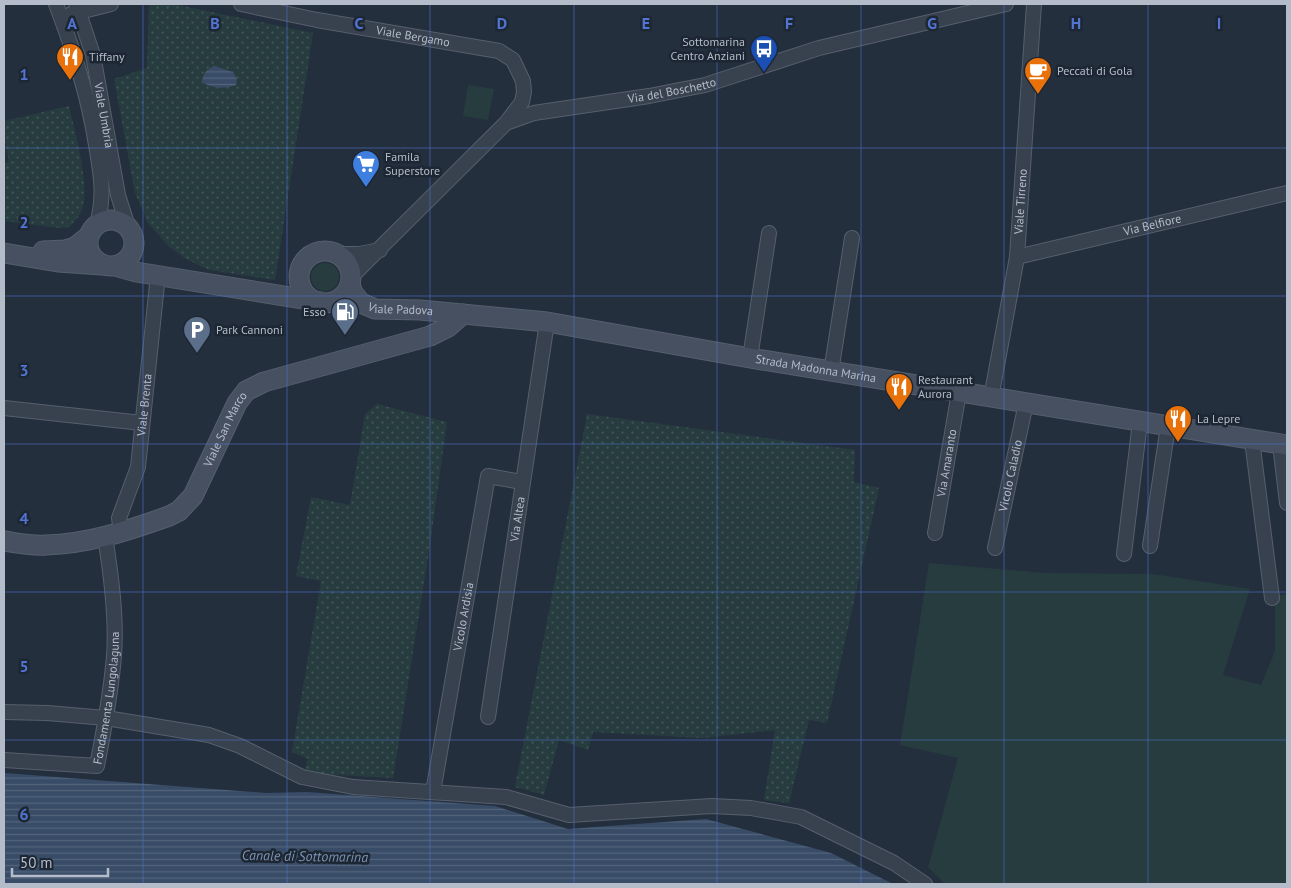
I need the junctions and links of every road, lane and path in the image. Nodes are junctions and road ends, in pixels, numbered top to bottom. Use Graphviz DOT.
graph roads {
  1 [pos="56,4"];
  2 [pos="111,4"];
  3 [pos="241,4"];
  4 [pos="1006,4"];
  5 [pos="1034,4"];
  6 [pos="78,8"];
  7 [pos="61,18"];
  8 [pos="506,124"];
  9 [pos="1287,193"];
  10 [pos="93,230"];
  11 [pos="769,233"];
  12 [pos="132,236"];
  13 [pos="852,238"];
  14 [pos="381,250"];
  15 [pos="4,253"];
  16 [pos="338,254"];
  17 [pos="27,256"];
  18 [pos="1017,257"];
  19 [pos="108,266"];
  20 [pos="300,268"];
  21 [pos="164,276"];
  22 [pos="350,281"];
  23 [pos="261,292"];
  24 [pos="321,302"];
  25 [pos="463,314"];
  26 [pos="547,322"];
  27 [pos="750,358"];
  28 [pos="831,372"];
  29 [pos="959,392"];
  30 [pos="991,398"];
  31 [pos="1026,403"];
  32 [pos="4,408"];
  33 [pos="1140,422"];
  34 [pos="142,423"];
  35 [pos="1168,426"];
  36 [pos="1252,440"];
  37 [pos="1284,445"];
  38 [pos="522,482"];
  39 [pos="1287,502"];
  40 [pos="936,533"];
  41 [pos="113,534"];
  42 [pos="4,541"];
  43 [pos="1150,546"];
  44 [pos="995,548"];
  45 [pos="1124,554"];
  46 [pos="1272,598"];
  47 [pos="4,712"];
  48 [pos="488,717"];
  49 [pos="106,718"];
  50 [pos="4,760"];
  51 [pos="433,792"];
  52 [pos="925,884"];
  1 -- 7 [label="street, Viale Umbria"];
  2 -- 6 [label="street"];
  3 -- 8 [label="street, Viale Bergamo"];
  4 -- 8 [label="street, Via del Boschetto"];
  5 -- 18 [label="street, Viale Tirreno"];
  6 -- 7 [label="street"];
  6 -- 12 [label="street, Viale Umbria"];
  7 -- 10 [label="street, Viale Umbria"];
  8 -- 14 [label="street, Via del Boschetto"];
  9 -- 18 [label="street, Via Belfiore"];
  10 -- 12 [label="street"];
  10 -- 17 [label="street"];
  10 -- 19 [label="street"];
  11 -- 27 [label="street"];
  12 -- 19 [label="street"];
  12 -- 21 [label="street"];
  13 -- 28 [label="street"];
  14 -- 16 [label="street"];
  14 -- 22 [label="street, Via del Boschetto"];
  15 -- 17 [label="street"];
  16 -- 20 [label="street"];
  16 -- 22 [label="street"];
  17 -- 19 [label="street"];
  18 -- 30 [label="street, Viale Tirreno"];
  19 -- 21 [label="street"];
  20 -- 23 [label="street"];
  20 -- 24 [label="street"];
  21 -- 23 [label="street"];
  21 -- 34 [label="street, Viale Brenta"];
  22 -- 24 [label="street"];
  22 -- 25 [label="street, Viale Padova"];
  23 -- 24 [label="street"];
  25 -- 26 [label="street, Strada Madonna Marina"];
  25 -- 41 [label="street, Viale San Marco"];
  26 -- 27 [label="street, Strada Madonna Marina"];
  26 -- 38 [label="street, Via Altea"];
  27 -- 28 [label="street, Strada Madonna Marina"];
  28 -- 29 [label="street, Strada Madonna Marina"];
  29 -- 30 [label="street, Strada Madonna Marina"];
  29 -- 40 [label="street, Via Amaranto"];
  30 -- 31 [label="street, Strada Madonna Marina"];
  31 -- 33 [label="street, Strada Madonna Marina"];
  31 -- 44 [label="street, Vicolo Caladio"];
  32 -- 34 [label="street"];
  33 -- 35 [label="street, Strada Madonna Marina"];
  33 -- 45 [label="street"];
  34 -- 41 [label="street, Viale Brenta"];
  35 -- 36 [label="street, Strada Madonna Marina"];
  35 -- 43 [label="street"];
  36 -- 37 [label="street, Strada Madonna Marina"];
  36 -- 46 [label="street"];
  37 -- 39 [label="street"];
  38 -- 48 [label="street, Via Altea"];
  38 -- 51 [label="street, Vicolo Ardisia"];
  41 -- 42 [label="street, Viale San Marco"];
  41 -- 49 [label="street, Fondamenta Lungolaguna"];
  47 -- 49 [label="street"];
  49 -- 50 [label="street, Fondamenta Lungolaguna"];
  49 -- 51 [label="street"];
  51 -- 52 [label="street"];
}
